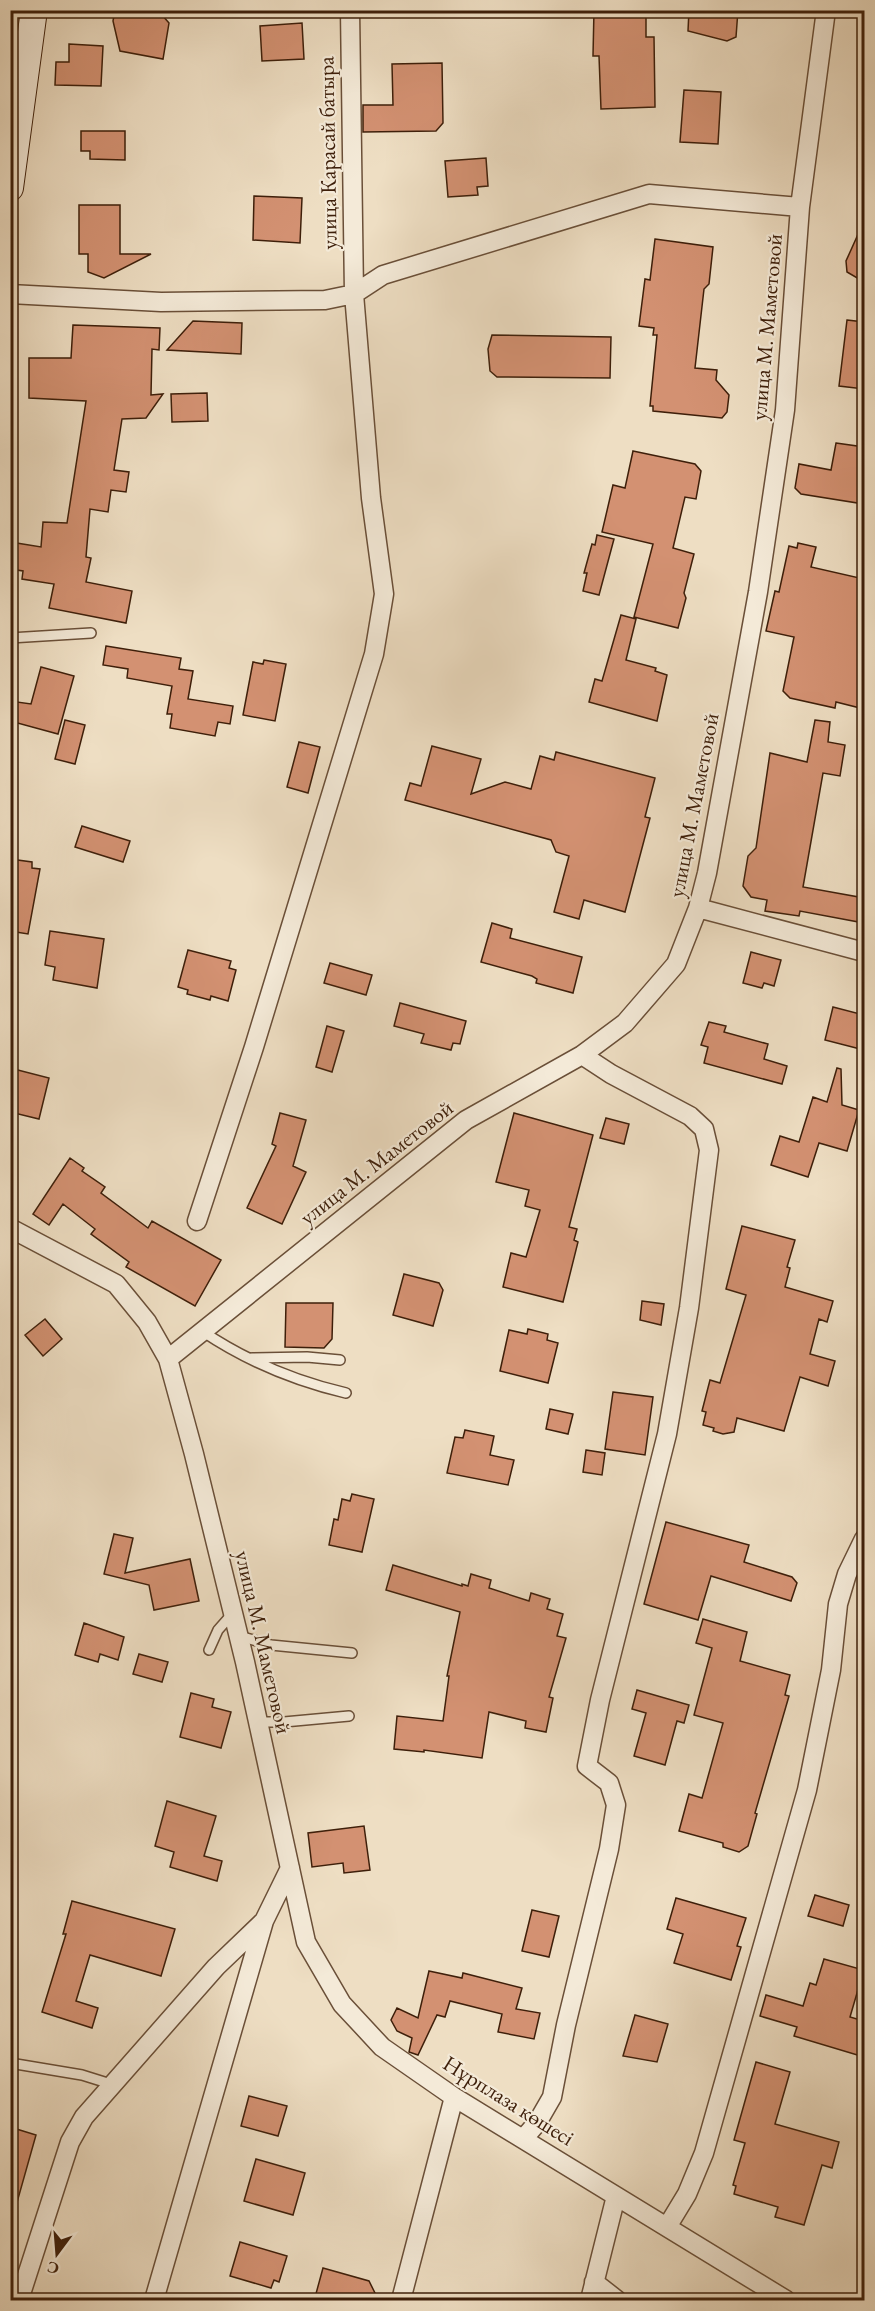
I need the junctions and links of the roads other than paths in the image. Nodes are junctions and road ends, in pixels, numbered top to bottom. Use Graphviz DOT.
graph roads {
  1 [pos="34,10"];
  2 [pos="350,10"];
  3 [pos="826,10"];
  4 [pos="10,188"];
  5 [pos="800,207"];
  6 [pos="10,294"];
  7 [pos="354,294"];
  8 [pos="91,633"];
  9 [pos="10,638"];
  10 [pos="698,908"];
  11 [pos="864,952"];
  12 [pos="582,1055"];
  13 [pos="197,1221"];
  14 [pos="10,1228"];
  15 [pos="202,1331"];
  16 [pos="246,1358"];
  17 [pos="168,1359"];
  18 [pos="340,1360"];
  19 [pos="346,1392"];
  20 [pos="864,1539"];
  21 [pos="233,1613"];
  22 [pos="238,1636"];
  23 [pos="209,1650"];
  24 [pos="351,1653"];
  25 [pos="349,1716"];
  26 [pos="258,1722"];
  27 [pos="290,1869"];
  28 [pos="264,1922"];
  29 [pos="10,2063"];
  30 [pos="114,2085"];
  31 [pos="454,2097"];
  32 [pos="524,2138"];
  33 [pos="616,2196"];
  34 [pos="667,2227"];
  35 [pos="594,2282"];
  36 [pos="19,2301"];
  37 [pos="154,2301"];
  38 [pos="401,2301"];
  39 [pos="590,2301"];
  40 [pos="617,2301"];
  41 [pos="786,2301"];
  1 -- 4 [label="street"];
  2 -- 7 [label="street, улица Карасай батыра"];
  3 -- 5 [label="street, улица М. Маметовой"];
  5 -- 7 [label="street"];
  5 -- 10 [label="street, улица М. Маметовой"];
  6 -- 7 [label="street"];
  7 -- 13 [label="street, улица Карасай батыра"];
  8 -- 9 [label="lane"];
  10 -- 11 [label="street"];
  10 -- 12 [label="street, улица М. Маметовой"];
  12 -- 15 [label="street, улица М. Маметовой"];
  12 -- 32 [label="street"];
  14 -- 17 [label="street, улица М. Маметовой"];
  15 -- 16 [label="lane"];
  15 -- 17 [label="street, улица М. Маметовой"];
  16 -- 18 [label="lane"];
  16 -- 19 [label="lane"];
  17 -- 21 [label="street, улица М. Маметовой"];
  20 -- 34 [label="street"];
  21 -- 22 [label="street, улица М. Маметовой"];
  21 -- 23 [label="lane"];
  22 -- 24 [label="lane"];
  22 -- 26 [label="street, улица М. Маметовой"];
  25 -- 26 [label="lane"];
  26 -- 27 [label="street, улица М. Маметовой"];
  27 -- 28 [label="street"];
  27 -- 31 [label="street, Нұрплаза көшесі"];
  28 -- 30 [label="street"];
  28 -- 37 [label="street"];
  29 -- 30 [label="lane"];
  30 -- 36 [label="street"];
  31 -- 32 [label="street, Нұрплаза көшесі"];
  31 -- 38 [label="street"];
  32 -- 33 [label="street, Нұрплаза көшесі"];
  33 -- 34 [label="street, Нұрплаза көшесі"];
  33 -- 35 [label="street"];
  34 -- 41 [label="street, Нұрплаза көшесі"];
  35 -- 39 [label="street"];
  35 -- 40 [label="street"];
}
